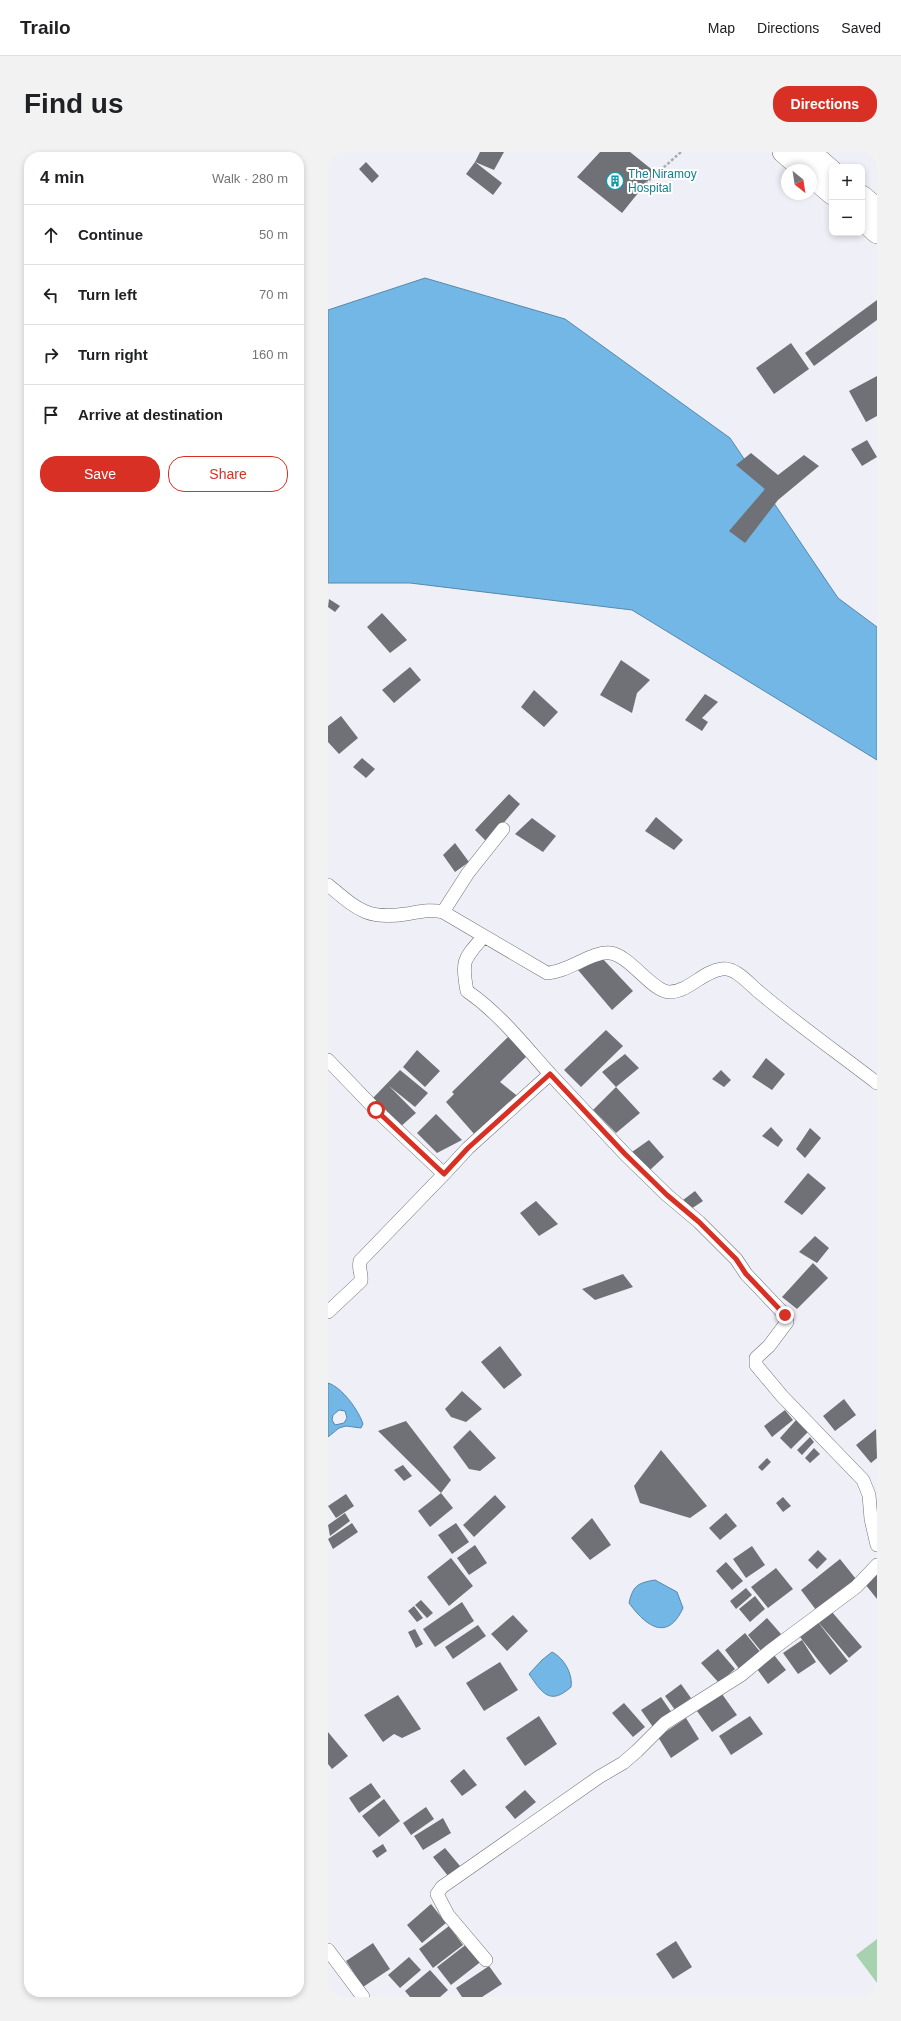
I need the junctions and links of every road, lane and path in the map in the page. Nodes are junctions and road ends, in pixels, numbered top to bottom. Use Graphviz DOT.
graph roads {
  1 [pos="681,152"];
  2 [pos="783,152"];
  3 [pos="810,152"];
  4 [pos="797,164"];
  5 [pos="829,168"];
  6 [pos="817,181"];
  7 [pos="645,184"];
  8 [pos="829,191"];
  9 [pos="865,199"];
  10 [pos="877,209"];
  11 [pos="865,222"];
  12 [pos="877,233"];
  13 [pos="503,829"];
  14 [pos="328,885"];
  15 [pos="443,912"];
  16 [pos="484,936"];
  17 [pos="328,1060"];
  18 [pos="550,1074"];
  19 [pos="877,1083"];
  20 [pos="444,1174"];
  21 [pos="328,1312"];
  22 [pos="877,1545"];
  23 [pos="877,1565"];
  24 [pos="328,1950"];
  25 [pos="486,1960"];
  26 [pos="363,1997"];
  1 -- 7 [label="path"];
  2 -- 4 [label="highway"];
  3 -- 5 [label="highway"];
  6 -- 8 [label="highway"];
  9 -- 10 [label="highway"];
  11 -- 12 [label="highway"];
  13 -- 15 [label="street"];
  14 -- 15 [label="street"];
  15 -- 16 [label="street"];
  16 -- 18 [label="street"];
  16 -- 19 [label="street"];
  17 -- 20 [label="street"];
  18 -- 20 [label="street"];
  18 -- 22 [label="street"];
  20 -- 21 [label="street"];
  23 -- 25 [label="street"];
  24 -- 26 [label="street"];
}
